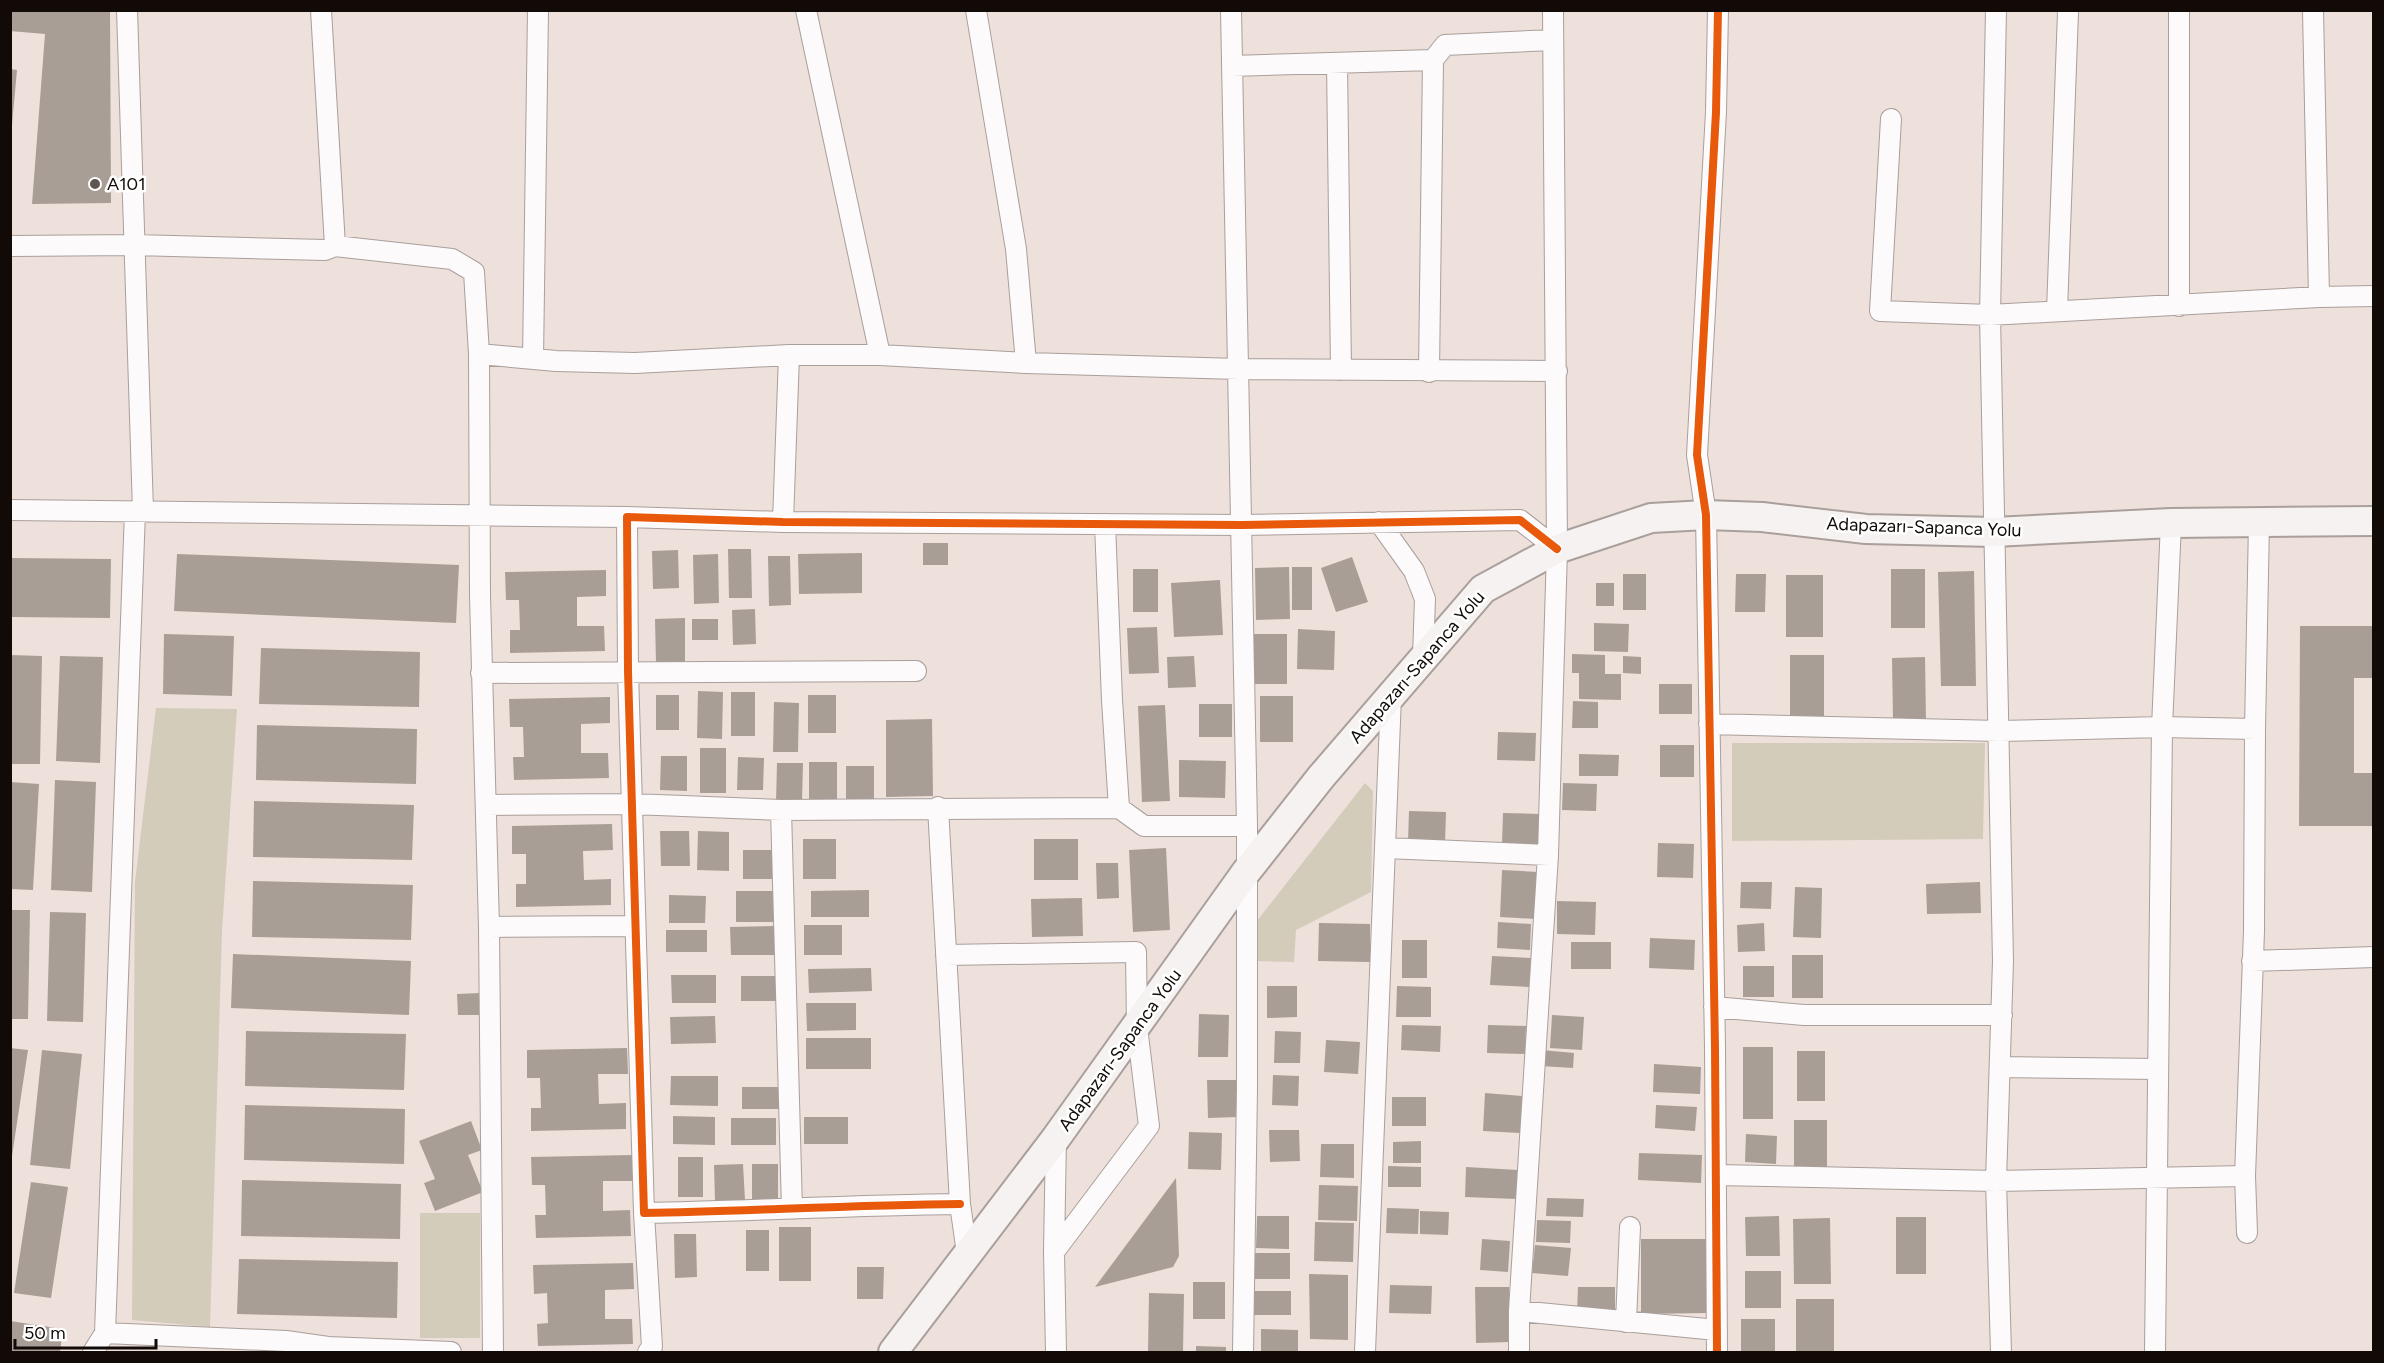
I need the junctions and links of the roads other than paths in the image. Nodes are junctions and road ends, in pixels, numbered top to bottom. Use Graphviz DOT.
graph roads {
  1 [pos="127,10"];
  2 [pos="321,10"];
  3 [pos="538,10"];
  4 [pos="806,10"];
  5 [pos="976,10"];
  6 [pos="1231,10"];
  7 [pos="1553,10"];
  8 [pos="1718,10"];
  9 [pos="1996,10"];
  10 [pos="2179,10"];
  11 [pos="2313,10"];
  12 [pos="2068,12"];
  13 [pos="1553,40"];
  14 [pos="1433,60"];
  15 [pos="1337,63"];
  16 [pos="1232,66"];
  17 [pos="1891,119"];
  18 [pos="135,245"];
  19 [pos="10,246"];
  20 [pos="335,246"];
  21 [pos="2373,296"];
  22 [pos="2319,297"];
  23 [pos="2179,306"];
  24 [pos="2057,311"];
  25 [pos="1990,315"];
  26 [pos="479,354"];
  27 [pos="789,356"];
  28 [pos="880,356"];
  29 [pos="533,359"];
  30 [pos="1026,363"];
  31 [pos="1239,369"];
  32 [pos="1341,370"];
  33 [pos="1557,371"];
  34 [pos="1429,372"];
  35 [pos="10,510"];
  36 [pos="139,511"];
  37 [pos="481,515"];
  38 [pos="1706,515"];
  39 [pos="627,517"];
  40 [pos="2373,521"];
  41 [pos="783,522"];
  42 [pos="1379,522"];
  43 [pos="2259,522"];
  44 [pos="2171,523"];
  45 [pos="1105,524"];
  46 [pos="1242,525"];
  47 [pos="1994,532"];
  48 [pos="1557,549"];
  49 [pos="1424,657"];
  50 [pos="628,671"];
  51 [pos="916,671"];
  52 [pos="481,673"];
  53 [pos="1390,696"];
  54 [pos="1709,724"];
  55 [pos="2162,727"];
  56 [pos="2255,729"];
  57 [pos="1999,731"];
  58 [pos="633,804"];
  59 [pos="486,805"];
  60 [pos="938,807"];
  61 [pos="1119,808"];
  62 [pos="781,810"];
  63 [pos="1247,825"];
  64 [pos="1386,848"];
  65 [pos="1548,855"];
  66 [pos="1246,872"];
  67 [pos="635,926"];
  68 [pos="489,927"];
  69 [pos="946,955"];
  70 [pos="2373,957"];
  71 [pos="2252,961"];
  72 [pos="1714,1007"];
  73 [pos="2002,1016"];
  74 [pos="1137,1027"];
  75 [pos="2000,1067"];
  76 [pos="2157,1069"];
  77 [pos="1056,1138"];
  78 [pos="1716,1175"];
  79 [pos="2245,1176"];
  80 [pos="2156,1178"];
  81 [pos="1996,1181"];
  82 [pos="960,1204"];
  83 [pos="792,1209"];
  84 [pos="644,1213"];
  85 [pos="1630,1227"];
  86 [pos="2247,1233"];
  87 [pos="1054,1252"];
  88 [pos="967,1253"];
  89 [pos="1519,1311"];
  90 [pos="1626,1322"];
  91 [pos="1717,1329"];
  92 [pos="105,1333"];
  93 [pos="326,1350"];
  94 [pos="93,1353"];
  95 [pos="451,1353"];
  96 [pos="493,1353"];
  97 [pos="648,1353"];
  98 [pos="893,1353"];
  99 [pos="1056,1353"];
  100 [pos="1243,1353"];
  101 [pos="1365,1353"];
  102 [pos="1519,1353"];
  103 [pos="1718,1353"];
  104 [pos="2001,1353"];
  105 [pos="2155,1353"];
  1 -- 18 [label="street"];
  2 -- 20 [label="street"];
  3 -- 29 [label="street"];
  4 -- 28 [label="street"];
  5 -- 30 [label="street"];
  6 -- 16 [label="street"];
  7 -- 13 [label="street"];
  8 -- 38 [label="street"];
  9 -- 25 [label="street"];
  10 -- 23 [label="street"];
  11 -- 22 [label="street"];
  12 -- 24 [label="street"];
  13 -- 14 [label="street"];
  13 -- 33 [label="street"];
  14 -- 15 [label="street"];
  14 -- 34 [label="street"];
  15 -- 16 [label="street"];
  15 -- 32 [label="street"];
  16 -- 31 [label="street"];
  17 -- 25 [label="street"];
  18 -- 19 [label="street"];
  18 -- 20 [label="street"];
  18 -- 36 [label="street"];
  20 -- 26 [label="street"];
  21 -- 22 [label="street"];
  22 -- 23 [label="street"];
  23 -- 24 [label="street"];
  24 -- 25 [label="street"];
  25 -- 47 [label="street"];
  26 -- 29 [label="street"];
  26 -- 37 [label="street"];
  27 -- 28 [label="street"];
  27 -- 29 [label="street"];
  27 -- 41 [label="street"];
  28 -- 30 [label="street"];
  30 -- 31 [label="street"];
  31 -- 32 [label="street"];
  31 -- 46 [label="street"];
  32 -- 34 [label="street"];
  33 -- 34 [label="street"];
  33 -- 48 [label="street"];
  35 -- 36 [label="street"];
  36 -- 37 [label="street"];
  36 -- 92 [label="street"];
  37 -- 39 [label="street"];
  37 -- 52 [label="street"];
  38 -- 47 [label="main road, Adapazarı-Sapanca Yolu"];
  38 -- 48 [label="main road, Adapazarı-Sapanca Yolu"];
  38 -- 54 [label="street"];
  39 -- 41 [label="street"];
  39 -- 50 [label="street"];
  40 -- 43 [label="main road, Adapazarı-Sapanca Yolu"];
  41 -- 45 [label="street"];
  42 -- 46 [label="street"];
  42 -- 48 [label="street"];
  42 -- 49 [label="street"];
  43 -- 44 [label="main road, Adapazarı-Sapanca Yolu"];
  43 -- 56 [label="street"];
  44 -- 47 [label="main road, Adapazarı-Sapanca Yolu"];
  44 -- 55 [label="street"];
  45 -- 46 [label="street"];
  45 -- 61 [label="street"];
  46 -- 63 [label="street"];
  47 -- 57 [label="street"];
  48 -- 49 [label="main road, Adapazarı-Sapanca Yolu"];
  48 -- 65 [label="street"];
  49 -- 53 [label="main road, Adapazarı-Sapanca Yolu"];
  50 -- 51 [label="street"];
  50 -- 52 [label="street"];
  50 -- 58 [label="street"];
  52 -- 59 [label="street"];
  53 -- 64 [label="street"];
  53 -- 66 [label="main road, Adapazarı-Sapanca Yolu"];
  54 -- 57 [label="street"];
  54 -- 72 [label="street"];
  55 -- 56 [label="street"];
  55 -- 57 [label="street"];
  55 -- 76 [label="street"];
  56 -- 71 [label="street"];
  57 -- 73 [label="street"];
  58 -- 59 [label="street"];
  58 -- 62 [label="street"];
  58 -- 67 [label="street"];
  59 -- 68 [label="street"];
  60 -- 61 [label="street"];
  60 -- 62 [label="street"];
  60 -- 69 [label="street"];
  61 -- 63 [label="street"];
  62 -- 83 [label="street"];
  63 -- 66 [label="street"];
  64 -- 65 [label="street"];
  64 -- 101 [label="street"];
  65 -- 89 [label="street"];
  66 -- 74 [label="main road, Adapazarı-Sapanca Yolu"];
  66 -- 100 [label="street"];
  67 -- 68 [label="street"];
  67 -- 84 [label="street"];
  68 -- 96 [label="street"];
  69 -- 74 [label="street"];
  69 -- 82 [label="street"];
  70 -- 71 [label="street"];
  71 -- 79 [label="street"];
  72 -- 73 [label="street"];
  72 -- 78 [label="street"];
  73 -- 75 [label="street"];
  74 -- 77 [label="main road, Adapazarı-Sapanca Yolu"];
  74 -- 87 [label="street"];
  75 -- 76 [label="street"];
  75 -- 81 [label="street"];
  76 -- 80 [label="street"];
  77 -- 87 [label="street"];
  77 -- 88 [label="main road, Adapazarı-Sapanca Yolu"];
  78 -- 81 [label="street"];
  78 -- 91 [label="street"];
  79 -- 80 [label="street"];
  79 -- 86 [label="street"];
  80 -- 81 [label="street"];
  80 -- 105 [label="street"];
  81 -- 104 [label="street"];
  82 -- 83 [label="street"];
  82 -- 88 [label="street"];
  83 -- 84 [label="street"];
  84 -- 97 [label="street"];
  85 -- 90 [label="street"];
  87 -- 99 [label="street"];
  88 -- 98 [label="main road, Adapazarı-Sapanca Yolu"];
  89 -- 90 [label="street"];
  89 -- 102 [label="street"];
  90 -- 91 [label="street"];
  91 -- 103 [label="street"];
  92 -- 93 [label="street"];
  92 -- 94 [label="street"];
  93 -- 95 [label="street"];
}
